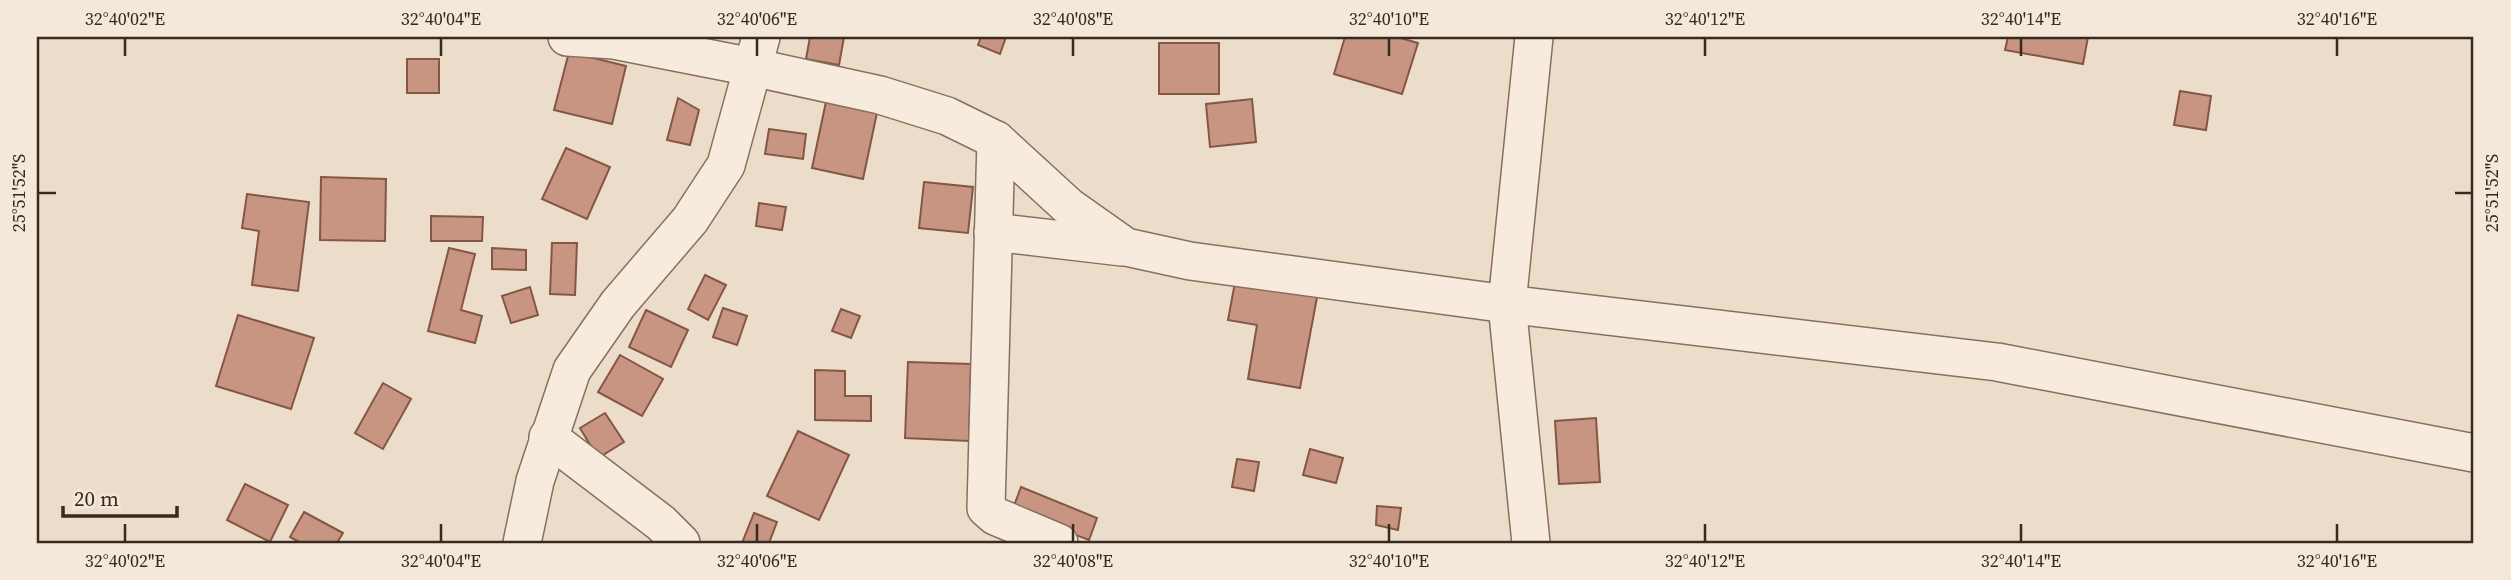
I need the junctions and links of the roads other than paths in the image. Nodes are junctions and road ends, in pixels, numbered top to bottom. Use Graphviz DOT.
graph roads {
  1 [pos="566,37"];
  2 [pos="1534,37"];
  3 [pos="756,52"];
  4 [pos="996,140"];
  5 [pos="993,232"];
  6 [pos="1126,247"];
  7 [pos="1507,304"];
  8 [pos="548,437"];
  9 [pos="2474,453"];
  10 [pos="522,543"];
  11 [pos="681,543"];
  12 [pos="1059,543"];
  13 [pos="1531,543"];
  1 -- 3 [label="street"];
  2 -- 7 [label="street"];
  3 -- 4 [label="street"];
  3 -- 8 [label="street"];
  4 -- 5 [label="street"];
  4 -- 6 [label="street"];
  5 -- 6 [label="street"];
  5 -- 12 [label="street"];
  6 -- 7 [label="street"];
  7 -- 9 [label="street"];
  7 -- 13 [label="street"];
  8 -- 10 [label="street"];
  8 -- 11 [label="street"];
}
